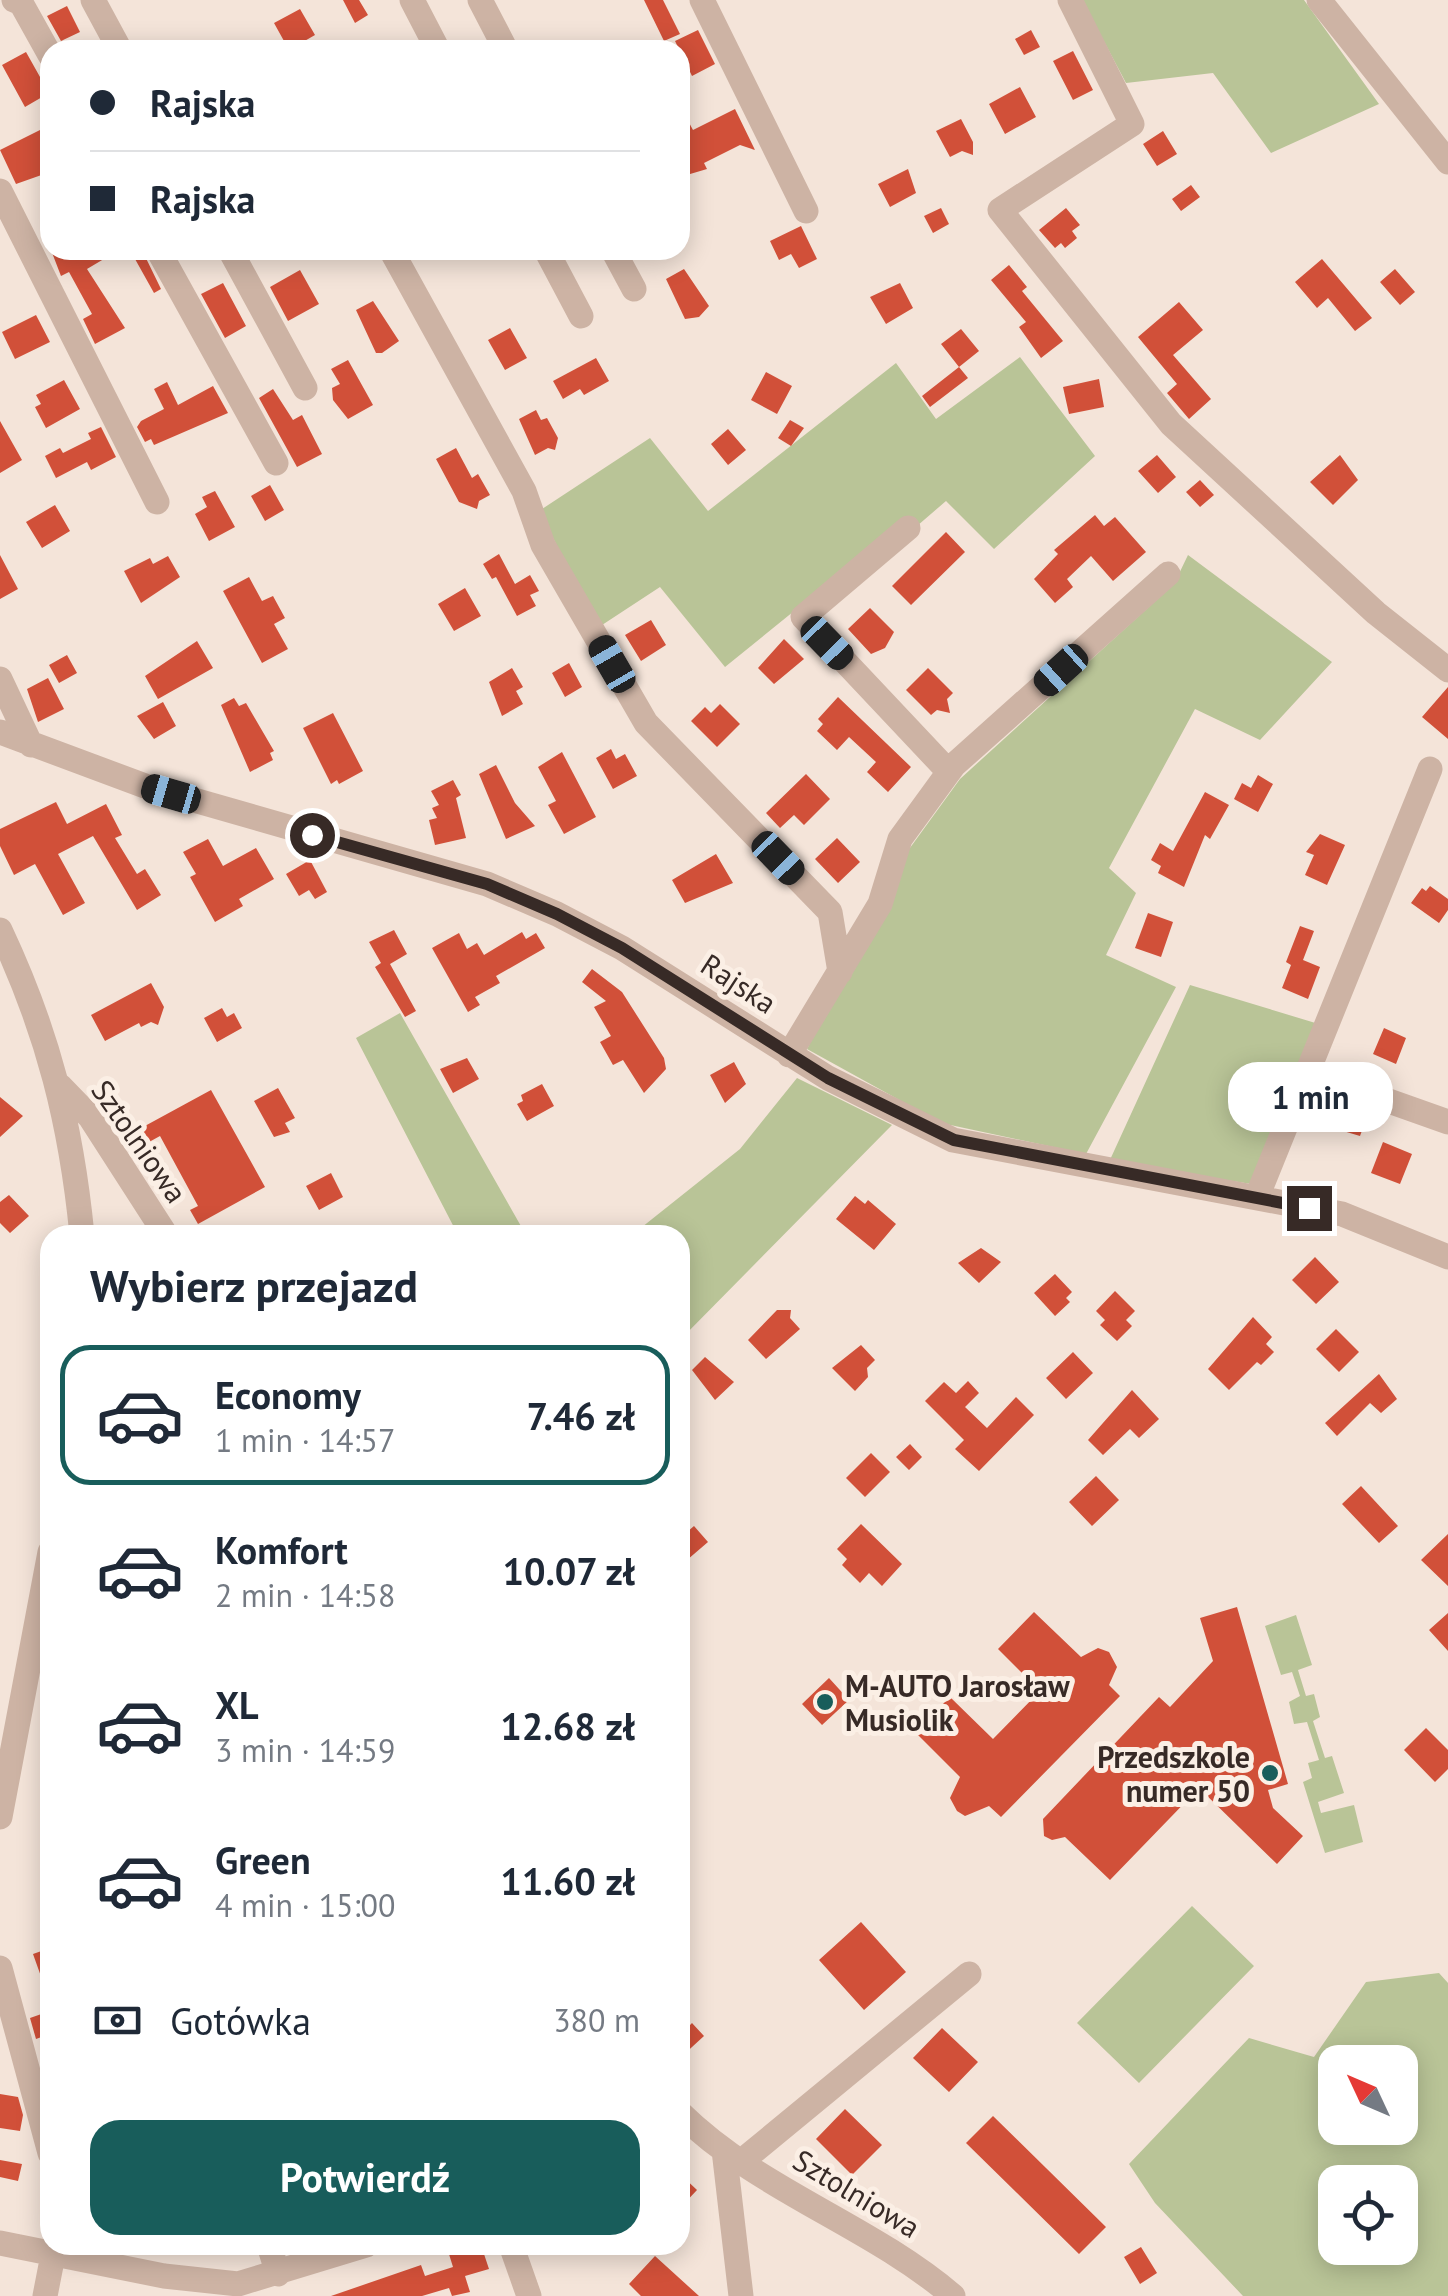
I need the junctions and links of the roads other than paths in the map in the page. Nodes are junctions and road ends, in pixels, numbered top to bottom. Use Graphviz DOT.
graph roads {
  1 [pos="92,0"];
  2 [pos="412,0"];
  3 [pos="480,0"];
  4 [pos="702,0"];
  5 [pos="1070,0"];
  6 [pos="1319,0"];
  7 [pos="16,4"];
  8 [pos="40,40"];
  9 [pos="114,40"];
  10 [pos="433,40"];
  11 [pos="501,40"];
  12 [pos="1448,162"];
  13 [pos="0,191"];
  14 [pos="806,211"];
  15 [pos="164,260"];
  16 [pos="236,260"];
  17 [pos="397,260"];
  18 [pos="551,260"];
  19 [pos="618,260"];
  20 [pos="634,289"];
  21 [pos="581,316"];
  22 [pos="306,388"];
  23 [pos="276,463"];
  24 [pos="156,502"];
  25 [pos="908,528"];
  26 [pos="1168,574"];
  27 [pos="1448,670"];
  28 [pos="0,679"];
  29 [pos="0,732"];
  30 [pos="32,745"];
  31 [pos="1430,769"];
  32 [pos="950,772"];
  33 [pos="0,930"];
  34 [pos="840,972"];
  35 [pos="789,1054"];
  36 [pos="1307,1072"];
  37 [pos="60,1086"];
  38 [pos="1448,1122"];
  39 [pos="1257,1197"];
  40 [pos="81,1225"];
  41 [pos="160,1225"];
  42 [pos="1448,1258"];
  43 [pos="40,1605"];
  44 [pos="0,1817"];
  45 [pos="0,1968"];
  46 [pos="969,1974"];
  47 [pos="40,2116"];
  48 [pos="690,2121"];
  49 [pos="733,2156"];
  50 [pos="0,2243"];
  51 [pos="40,2249"];
  52 [pos="58,2255"];
  53 [pos="74,2255"];
  54 [pos="271,2255"];
  55 [pos="336,2255"];
  56 [pos="515,2255"];
  57 [pos="278,2274"];
  58 [pos="255,2289"];
  59 [pos="45,2296"];
  60 [pos="529,2296"];
  61 [pos="741,2296"];
  62 [pos="954,2296"];
  1 -- 9 [label="street"];
  2 -- 10 [label="street"];
  3 -- 11 [label="street"];
  4 -- 14 [label="street"];
  5 -- 27 [label="street"];
  6 -- 12 [label="street"];
  7 -- 8 [label="street"];
  13 -- 24 [label="street"];
  15 -- 23 [label="street"];
  16 -- 22 [label="street"];
  17 -- 34 [label="street"];
  18 -- 21 [label="street"];
  19 -- 20 [label="street"];
  25 -- 32 [label="street"];
  26 -- 32 [label="street"];
  28 -- 30 [label="street"];
  29 -- 30 [label="street, Rajska"];
  30 -- 35 [label="street, Rajska"];
  31 -- 36 [label="street"];
  32 -- 34 [label="street"];
  33 -- 37 [label="street"];
  34 -- 35 [label="street"];
  35 -- 39 [label="street, Rajska"];
  36 -- 38 [label="street"];
  36 -- 39 [label="street"];
  37 -- 40 [label="street"];
  37 -- 41 [label="street, Sztolniowa"];
  39 -- 42 [label="street, Rajska"];
  43 -- 44 [label="street"];
  45 -- 47 [label="street"];
  46 -- 49 [label="street"];
  48 -- 49 [label="street, Sztolniowa"];
  49 -- 61 [label="street"];
  49 -- 62 [label="street, Sztolniowa"];
  50 -- 51 [label="street"];
  52 -- 59 [label="street"];
  53 -- 58 [label="street"];
  54 -- 57 [label="street"];
  55 -- 57 [label="street"];
  56 -- 60 [label="street"];
  57 -- 58 [label="street"];
}
